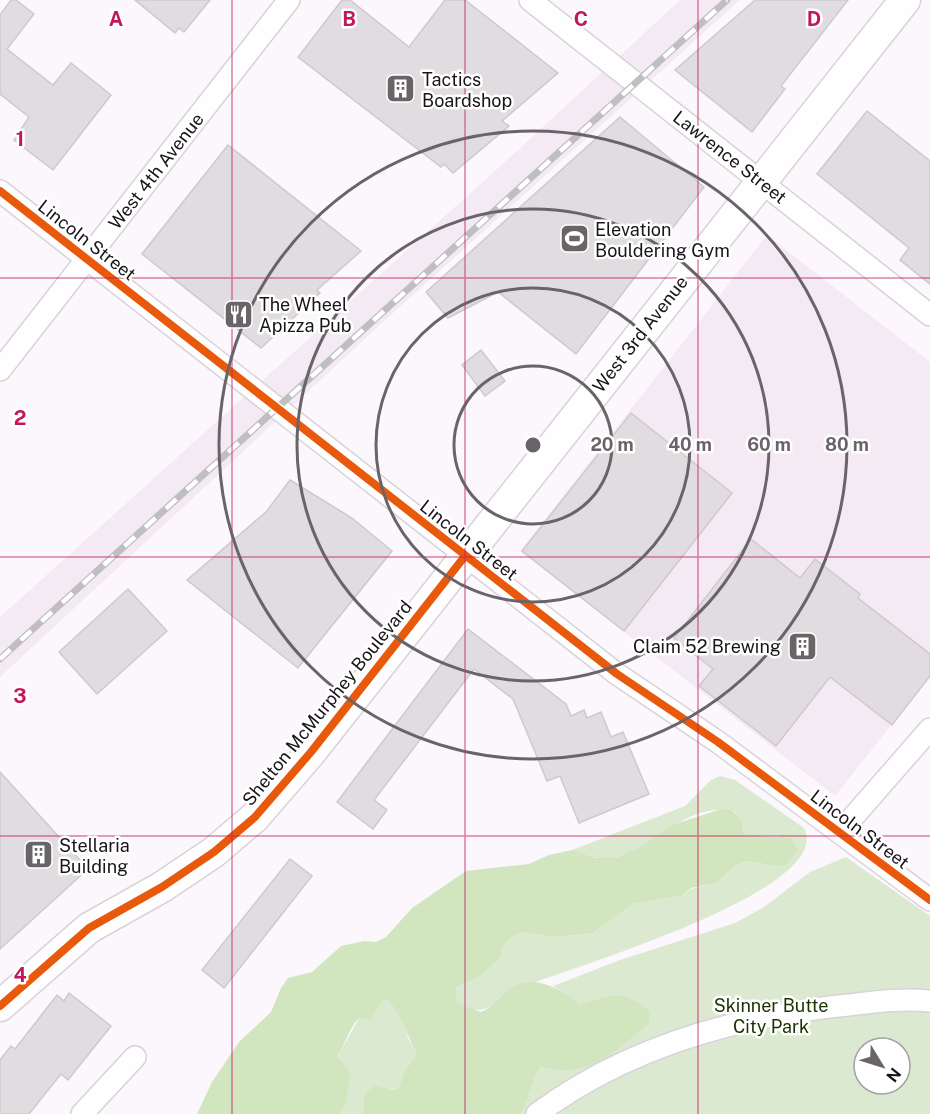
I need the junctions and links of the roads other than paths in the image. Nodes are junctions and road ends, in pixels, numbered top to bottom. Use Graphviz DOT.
graph roads {
  1 [pos="289,0"];
  2 [pos="530,0"];
  3 [pos="905,0"];
  4 [pos="760,181"];
  5 [pos="0,191"];
  6 [pos="88,260"];
  7 [pos="930,315"];
  8 [pos="0,370"];
  9 [pos="465,556"];
  10 [pos="930,729"];
  11 [pos="840,832"];
  12 [pos="930,900"];
  13 [pos="930,1001"];
  14 [pos="0,1006"];
  15 [pos="135,1057"];
  16 [pos="82,1114"];
  17 [pos="537,1114"];
  1 -- 6 [label="street, West 4th Avenue"];
  2 -- 4 [label="street, Lawrence Street"];
  3 -- 4 [label="street, West 3rd Avenue"];
  4 -- 7 [label="street, Lawrence Street"];
  4 -- 9 [label="street, West 3rd Avenue"];
  5 -- 6 [label="street, Lincoln Street"];
  6 -- 8 [label="street, West 4th Avenue"];
  6 -- 9 [label="street, Lincoln Street"];
  9 -- 11 [label="street, Lincoln Street"];
  9 -- 14 [label="street, Shelton McMurphey Boulevard"];
  10 -- 11 [label="street"];
  11 -- 12 [label="street, Lincoln Street"];
  13 -- 17 [label="street"];
  15 -- 16 [label="street"];
}
